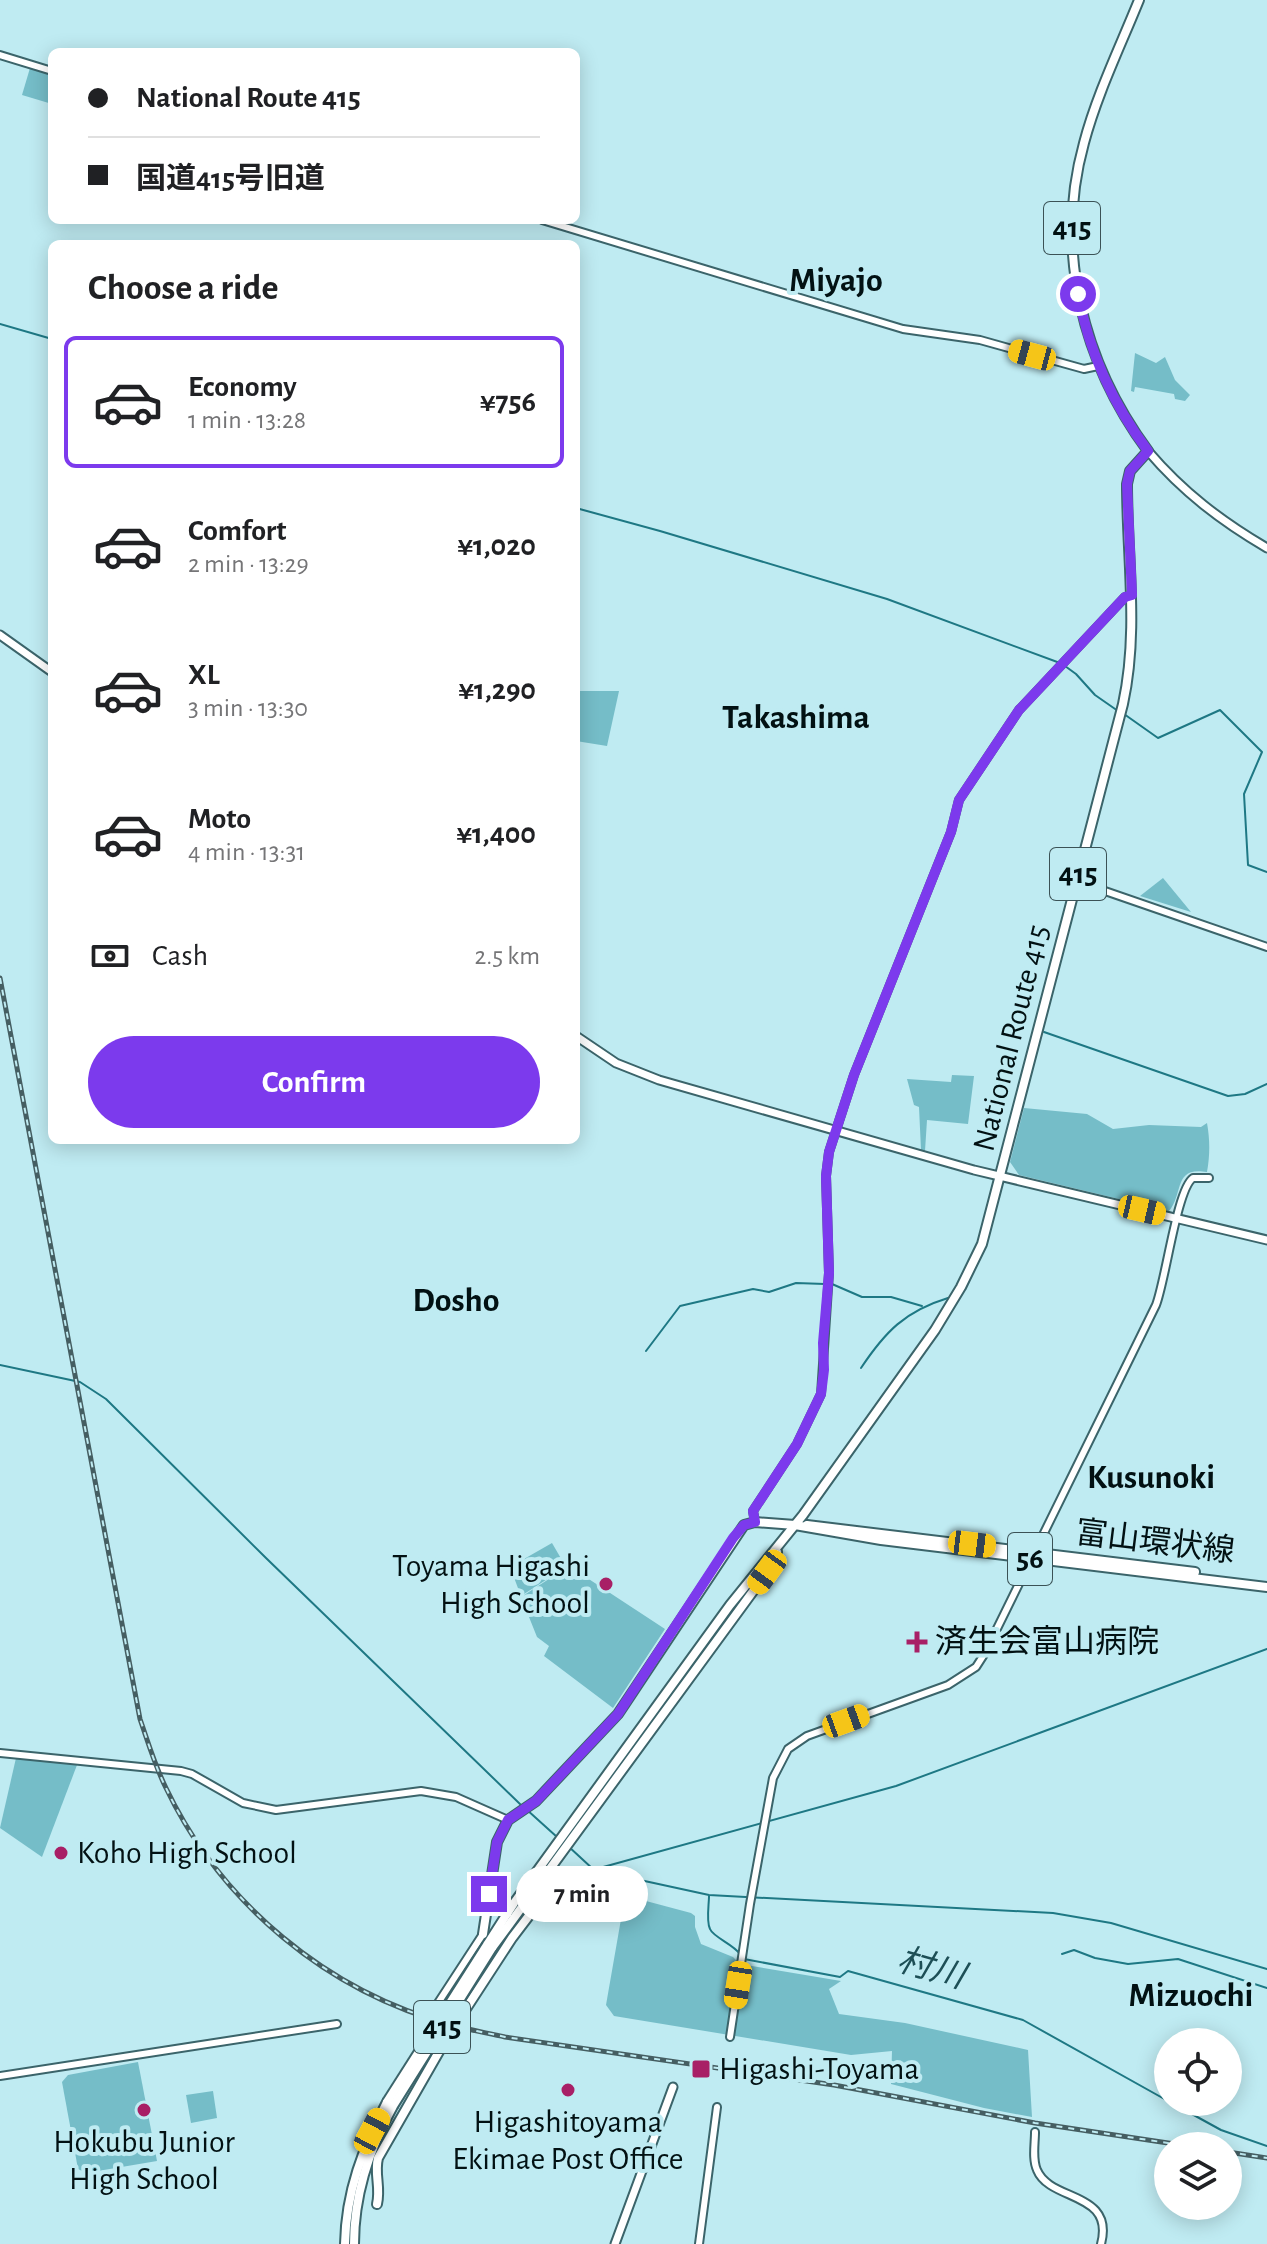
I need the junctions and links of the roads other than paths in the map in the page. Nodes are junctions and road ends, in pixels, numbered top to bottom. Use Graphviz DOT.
graph roads {
  1 [pos="1139,0"];
  2 [pos="0,55"];
  3 [pos="48,70"];
  4 [pos="555,224"];
  5 [pos="1098,366"];
  6 [pos="1148,451"];
  7 [pos="1267,548"];
  8 [pos="1132,595"];
  9 [pos="0,635"];
  10 [pos="48,669"];
  11 [pos="1076,881"];
  12 [pos="1267,947"];
  13 [pos="580,1039"];
  14 [pos="835,1131"];
  15 [pos="1001,1177"];
  16 [pos="1209,1178"];
  17 [pos="1177,1219"];
  18 [pos="1267,1240"];
  19 [pos="755,1522"];
  20 [pos="795,1525"];
  21 [pos="1032,1555"];
  22 [pos="1267,1584"];
  23 [pos="0,1753"];
  24 [pos="508,1820"];
  25 [pos="568,1873"];
  26 [pos="483,1934"];
  27 [pos="458,2021"];
  28 [pos="337,2024"];
  29 [pos="730,2037"];
  30 [pos="441,2048"];
  31 [pos="0,2076"];
  32 [pos="673,2087"];
  33 [pos="390,2104"];
  34 [pos="717,2107"];
  35 [pos="1035,2132"];
  36 [pos="377,2204"];
  37 [pos="345,2244"];
  38 [pos="354,2244"];
  39 [pos="615,2244"];
  40 [pos="699,2244"];
  41 [pos="1101,2244"];
  1 -- 5 [label="main road, 415"];
  2 -- 3 [label="street"];
  4 -- 5 [label="street"];
  5 -- 6 [label="main road, 415"];
  6 -- 7 [label="main road"];
  6 -- 8 [label="main road, National Route 415 / 415"];
  8 -- 11 [label="main road, National Route 415 / 415"];
  8 -- 14 [label="street"];
  9 -- 10 [label="main road"];
  11 -- 12 [label="street"];
  11 -- 15 [label="main road, National Route 415 / 415"];
  13 -- 14 [label="main road"];
  14 -- 15 [label="main road"];
  14 -- 19 [label="street"];
  15 -- 17 [label="main road"];
  15 -- 20 [label="main road, National Route 415 / 415"];
  16 -- 17 [label="street"];
  17 -- 18 [label="main road"];
  17 -- 21 [label="street"];
  19 -- 20 [label="main road, 富山環状線"];
  19 -- 24 [label="main road"];
  20 -- 21 [label="main road, 富山環状線 / 56"];
  20 -- 33 [label="main road, National Route 415 / 415, bridge"];
  21 -- 22 [label="main road, 富山環状線 / 56"];
  21 -- 29 [label="street"];
  23 -- 24 [label="street"];
  24 -- 26 [label="main road"];
  25 -- 27 [label="main road, 415"];
  26 -- 27 [label="street"];
  28 -- 31 [label="street"];
  30 -- 36 [label="main road, 415"];
  32 -- 39 [label="main road"];
  33 -- 37 [label="main road, National Route 415 / 415"];
  33 -- 38 [label="main road, National Route 415 / 415"];
  34 -- 40 [label="street"];
  35 -- 41 [label="street"];
}
